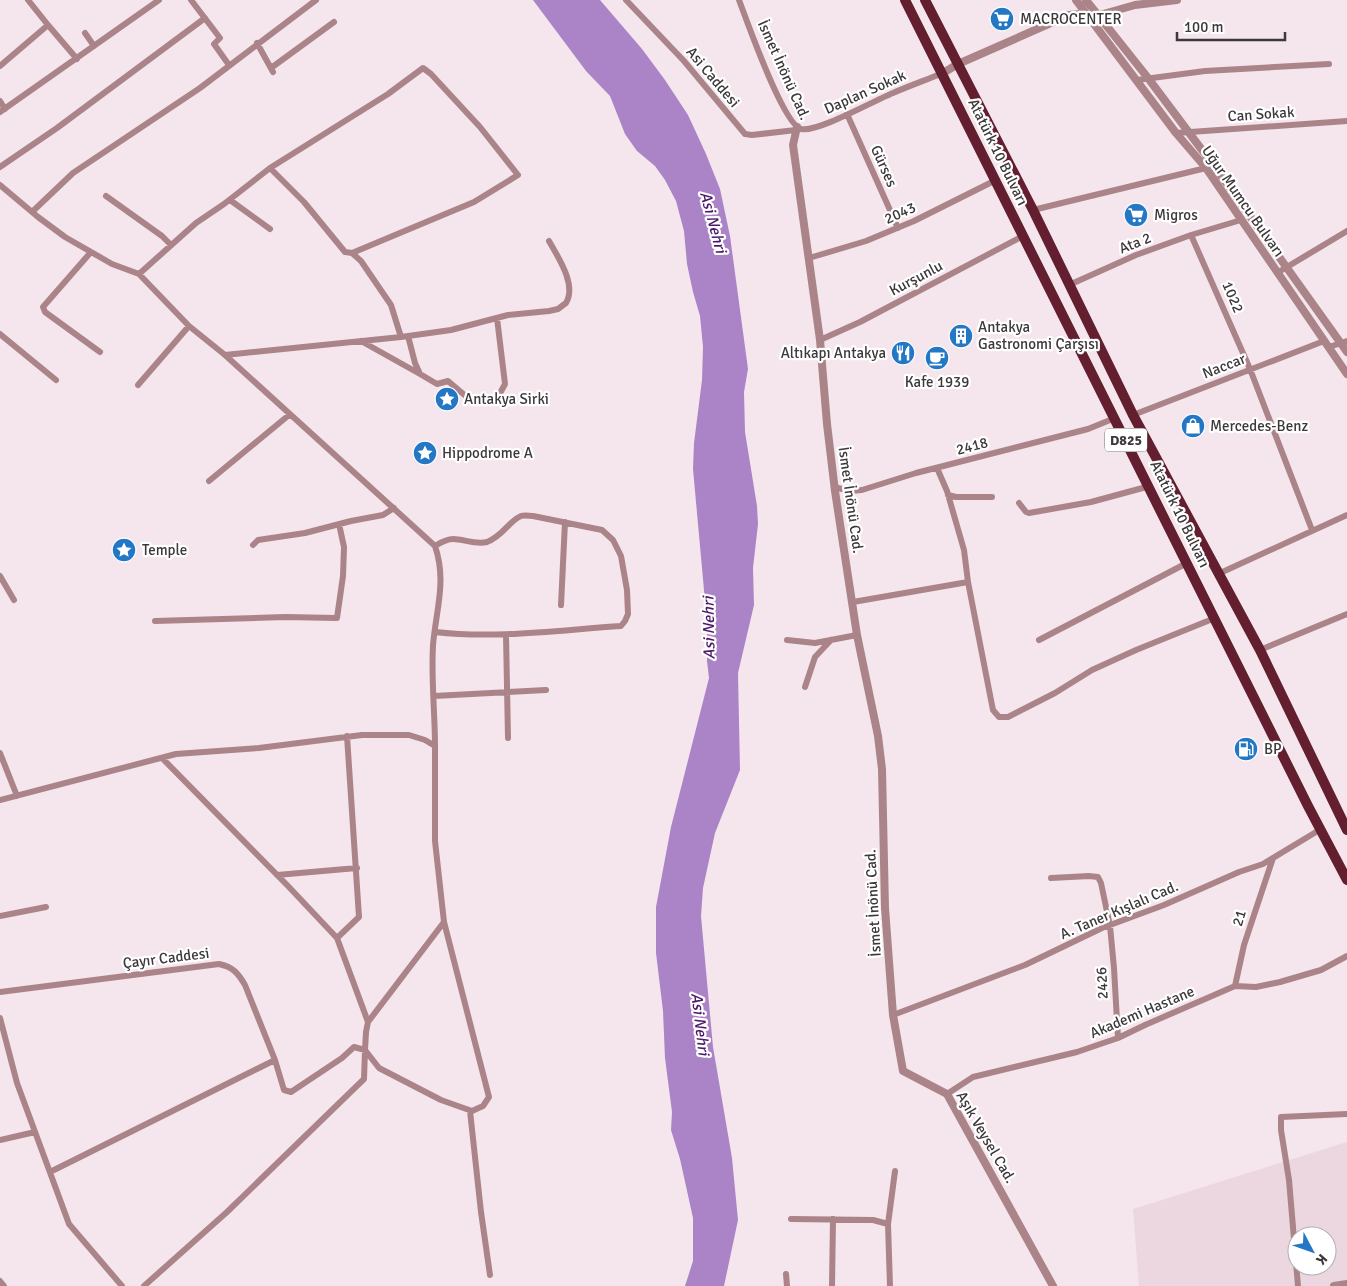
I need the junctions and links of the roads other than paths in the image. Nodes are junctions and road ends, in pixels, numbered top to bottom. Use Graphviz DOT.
graph roads {
  1 [pos="28,0"];
  2 [pos="159,0"];
  3 [pos="191,0"];
  4 [pos="316,0"];
  5 [pos="626,0"];
  6 [pos="739,0"];
  7 [pos="906,0"];
  8 [pos="925,0"];
  9 [pos="1076,0"];
  10 [pos="1086,0"];
  11 [pos="1177,0"];
  12 [pos="1160,1"];
  13 [pos="1099,15"];
  14 [pos="205,18"];
  15 [pos="1090,18"];
  16 [pos="334,22"];
  17 [pos="48,24"];
  18 [pos="85,32"];
  19 [pos="257,43"];
  20 [pos="94,46"];
  21 [pos="76,59"];
  22 [pos="958,64"];
  23 [pos="1329,64"];
  24 [pos="0,66"];
  25 [pos="229,66"];
  26 [pos="943,73"];
  27 [pos="1148,78"];
  28 [pos="1137,80"];
  29 [pos="0,101"];
  30 [pos="2,110"];
  31 [pos="847,114"];
  32 [pos="1347,121"];
  33 [pos="796,129"];
  34 [pos="1188,132"];
  35 [pos="1176,133"];
  36 [pos="0,167"];
  37 [pos="270,168"];
  38 [pos="1206,168"];
  39 [pos="996,180"];
  40 [pos="0,185"];
  41 [pos="106,196"];
  42 [pos="230,200"];
  43 [pos="1033,210"];
  44 [pos="32,212"];
  45 [pos="1241,220"];
  46 [pos="898,228"];
  47 [pos="270,230"];
  48 [pos="1347,231"];
  49 [pos="1191,235"];
  50 [pos="1024,236"];
  51 [pos="548,241"];
  52 [pos="171,245"];
  53 [pos="91,252"];
  54 [pos="352,253"];
  55 [pos="809,258"];
  56 [pos="1286,268"];
  57 [pos="1277,273"];
  58 [pos="139,274"];
  59 [pos="1069,286"];
  60 [pos="497,318"];
  61 [pos="189,326"];
  62 [pos="0,334"];
  63 [pos="404,336"];
  64 [pos="820,340"];
  65 [pos="361,341"];
  66 [pos="1344,342"];
  67 [pos="1327,344"];
  68 [pos="100,352"];
  69 [pos="1347,352"];
  70 [pos="225,355"];
  71 [pos="1250,369"];
  72 [pos="420,374"];
  73 [pos="1347,374"];
  74 [pos="56,380"];
  75 [pos="138,385"];
  76 [pos="289,415"];
  77 [pos="1132,415"];
  78 [pos="1115,418"];
  79 [pos="937,468"];
  80 [pos="209,481"];
  81 [pos="1150,486"];
  82 [pos="834,487"];
  83 [pos="948,495"];
  84 [pos="992,497"];
  85 [pos="1019,503"];
  86 [pos="394,508"];
  87 [pos="1347,515"];
  88 [pos="565,522"];
  89 [pos="340,524"];
  90 [pos="1312,530"];
  91 [pos="253,544"];
  92 [pos="435,546"];
  93 [pos="1187,562"];
  94 [pos="1218,574"];
  95 [pos="0,576"];
  96 [pos="968,582"];
  97 [pos="14,600"];
  98 [pos="853,602"];
  99 [pos="561,605"];
  100 [pos="1347,614"];
  101 [pos="1215,618"];
  102 [pos="155,621"];
  103 [pos="435,632"];
  104 [pos="506,635"];
  105 [pos="857,635"];
  106 [pos="787,640"];
  107 [pos="831,640"];
  108 [pos="1039,640"];
  109 [pos="1260,650"];
  110 [pos="805,687"];
  111 [pos="546,690"];
  112 [pos="506,692"];
  113 [pos="434,696"];
  114 [pos="347,736"];
  115 [pos="508,738"];
  116 [pos="435,746"];
  117 [pos="0,753"];
  118 [pos="163,759"];
  119 [pos="17,796"];
  120 [pos="0,800"];
  121 [pos="1343,811"];
  122 [pos="1321,829"];
  123 [pos="1347,830"];
  124 [pos="1273,858"];
  125 [pos="357,868"];
  126 [pos="277,875"];
  127 [pos="1052,878"];
  128 [pos="1347,880"];
  129 [pos="46,907"];
  130 [pos="0,916"];
  131 [pos="444,922"];
  132 [pos="1110,926"];
  133 [pos="337,938"];
  134 [pos="1347,956"];
  135 [pos="1235,986"];
  136 [pos="0,992"];
  137 [pos="893,1015"];
  138 [pos="0,1018"];
  139 [pos="368,1022"];
  140 [pos="1118,1038"];
  141 [pos="365,1050"];
  142 [pos="275,1060"];
  143 [pos="947,1094"];
  144 [pos="470,1111"];
  145 [pos="1347,1114"];
  146 [pos="35,1131"];
  147 [pos="0,1140"];
  148 [pos="894,1171"];
  149 [pos="50,1172"];
  150 [pos="791,1219"];
  151 [pos="833,1219"];
  152 [pos="888,1224"];
  153 [pos="786,1274"];
  154 [pos="490,1275"];
  155 [pos="0,1281"];
  156 [pos="1347,1284"];
  157 [pos="4,1286"];
  158 [pos="122,1286"];
  159 [pos="144,1286"];
  160 [pos="787,1286"];
  161 [pos="832,1286"];
  162 [pos="890,1286"];
  163 [pos="1053,1286"];
  164 [pos="1298,1286"];
  165 [pos="1334,1286"];
  1 -- 17 [label="street"];
  2 -- 20 [label="street"];
  3 -- 14 [label="street"];
  4 -- 19 [label="street"];
  5 -- 33 [label="street, Asi Caddesi"];
  6 -- 33 [label="street, İsmet İnönü Cad."];
  7 -- 26 [label="highway, Atatürk 10 Bulvarı / D825"];
  8 -- 22 [label="highway, Atatürk 10 Bulvarı / D825"];
  9 -- 15 [label="street, Uğur Mumcu Bulvarı"];
  10 -- 13 [label="street, Uğur Mumcu Bulvarı"];
  11 -- 12 [label="street"];
  12 -- 13 [label="street"];
  13 -- 15 [label="street"];
  13 -- 27 [label="street, Uğur Mumcu Bulvarı"];
  14 -- 25 [label="street"];
  14 -- 36 [label="street"];
  15 -- 22 [label="street"];
  15 -- 28 [label="street, Uğur Mumcu Bulvarı"];
  16 -- 19 [label="street"];
  17 -- 21 [label="street"];
  17 -- 24 [label="street"];
  18 -- 20 [label="street"];
  19 -- 25 [label="street"];
  20 -- 21 [label="street"];
  21 -- 30 [label="street"];
  22 -- 26 [label="street"];
  22 -- 43 [label="highway, Atatürk 10 Bulvarı / D825"];
  23 -- 27 [label="street"];
  25 -- 44 [label="street"];
  26 -- 31 [label="street, Daplan Sokak"];
  26 -- 39 [label="highway, Atatürk 10 Bulvarı / D825"];
  27 -- 28 [label="street"];
  27 -- 34 [label="street, Uğur Mumcu Bulvarı"];
  28 -- 35 [label="street, Uğur Mumcu Bulvarı"];
  29 -- 30 [label="street"];
  31 -- 33 [label="street, Daplan Sokak"];
  31 -- 46 [label="street, Gürses"];
  32 -- 34 [label="street, Can Sokak"];
  33 -- 55 [label="street, İsmet İnönü Cad."];
  34 -- 35 [label="street, Can Sokak"];
  34 -- 56 [label="street, Uğur Mumcu Bulvarı"];
  35 -- 38 [label="street, Uğur Mumcu Bulvarı"];
  37 -- 42 [label="street"];
  37 -- 54 [label="street"];
  37 -- 54 [label="street"];
  38 -- 43 [label="street"];
  38 -- 45 [label="street, Uğur Mumcu Bulvarı"];
  39 -- 46 [label="street, 2043"];
  39 -- 50 [label="highway, Atatürk 10 Bulvarı / D825"];
  40 -- 44 [label="street"];
  41 -- 52 [label="street"];
  42 -- 47 [label="street"];
  42 -- 52 [label="street"];
  43 -- 59 [label="highway, Atatürk 10 Bulvarı / D825"];
  44 -- 53 [label="street"];
  45 -- 49 [label="street, Ata 2"];
  45 -- 57 [label="street, Uğur Mumcu Bulvarı"];
  46 -- 55 [label="street, 2043"];
  48 -- 56 [label="street"];
  49 -- 59 [label="street, Ata 2"];
  49 -- 71 [label="street, 1022"];
  50 -- 64 [label="street, Kurşunlu"];
  50 -- 78 [label="highway, Atatürk 10 Bulvarı / D825"];
  51 -- 60 [label="street"];
  52 -- 58 [label="street"];
  53 -- 58 [label="street"];
  53 -- 68 [label="street"];
  54 -- 63 [label="street"];
  55 -- 64 [label="street, İsmet İnönü Cad."];
  56 -- 57 [label="street"];
  56 -- 66 [label="street, Uğur Mumcu Bulvarı"];
  57 -- 67 [label="street, Uğur Mumcu Bulvarı"];
  58 -- 61 [label="street"];
  59 -- 77 [label="highway, Atatürk 10 Bulvarı / D825"];
  60 -- 63 [label="street"];
  60 -- 72 [label="street"];
  61 -- 70 [label="street"];
  61 -- 75 [label="street"];
  62 -- 74 [label="street"];
  63 -- 65 [label="street"];
  63 -- 72 [label="street"];
  64 -- 82 [label="street, İsmet İnönü Cad."];
  65 -- 70 [label="street"];
  65 -- 72 [label="street"];
  66 -- 67 [label="street, Naccar"];
  66 -- 69 [label="street, Uğur Mumcu Bulvarı"];
  67 -- 71 [label="street, Naccar"];
  67 -- 73 [label="street, Uğur Mumcu Bulvarı"];
  70 -- 76 [label="street"];
  71 -- 77 [label="street, Naccar"];
  71 -- 90 [label="street, 1022"];
  76 -- 80 [label="street"];
  76 -- 86 [label="street"];
  77 -- 94 [label="highway, Atatürk 10 Bulvarı / D825"];
  78 -- 79 [label="street, 2418"];
  78 -- 81 [label="highway, Atatürk 10 Bulvarı / D825"];
  79 -- 82 [label="street, 2418"];
  79 -- 83 [label="street"];
  81 -- 85 [label="street"];
  81 -- 93 [label="highway, Atatürk 10 Bulvarı / D825"];
  82 -- 98 [label="street, İsmet İnönü Cad."];
  83 -- 84 [label="street"];
  83 -- 96 [label="street"];
  86 -- 89 [label="street"];
  86 -- 92 [label="street"];
  87 -- 90 [label="street"];
  88 -- 92 [label="street"];
  88 -- 99 [label="street"];
  88 -- 104 [label="street"];
  89 -- 91 [label="street"];
  89 -- 102 [label="street"];
  90 -- 94 [label="street"];
  92 -- 103 [label="street"];
  93 -- 101 [label="highway, Atatürk 10 Bulvarı / D825"];
  93 -- 108 [label="street"];
  94 -- 109 [label="highway, Atatürk 10 Bulvarı / D825"];
  95 -- 97 [label="street"];
  96 -- 98 [label="street"];
  96 -- 101 [label="street"];
  98 -- 105 [label="street, İsmet İnönü Cad."];
  100 -- 109 [label="street"];
  101 -- 122 [label="highway, Atatürk 10 Bulvarı / D825"];
  103 -- 104 [label="street"];
  103 -- 113 [label="street"];
  104 -- 112 [label="street"];
  105 -- 107 [label="street"];
  105 -- 137 [label="street, İsmet İnönü Cad."];
  106 -- 107 [label="street"];
  107 -- 110 [label="street"];
  109 -- 121 [label="highway, Atatürk 10 Bulvarı / D825"];
  111 -- 112 [label="street"];
  112 -- 113 [label="street"];
  112 -- 115 [label="street"];
  113 -- 116 [label="street"];
  114 -- 116 [label="street"];
  114 -- 118 [label="street"];
  114 -- 125 [label="street"];
  116 -- 131 [label="street"];
  117 -- 119 [label="street"];
  118 -- 119 [label="street"];
  118 -- 126 [label="street"];
  119 -- 120 [label="street"];
  121 -- 123 [label="highway, Atatürk 10 Bulvarı / D825"];
  122 -- 124 [label="street, A. Taner Kışlalı Cad."];
  122 -- 128 [label="highway, Atatürk 10 Bulvarı / D825"];
  124 -- 132 [label="street, A. Taner Kışlalı Cad."];
  124 -- 135 [label="street, 21"];
  125 -- 126 [label="street"];
  125 -- 133 [label="street"];
  126 -- 133 [label="street"];
  127 -- 132 [label="street, 2426"];
  129 -- 130 [label="street"];
  131 -- 139 [label="street"];
  131 -- 144 [label="street"];
  132 -- 137 [label="street, A. Taner Kışlalı Cad."];
  132 -- 140 [label="street, 2426"];
  133 -- 139 [label="street"];
  134 -- 135 [label="street, Akademi Hastane"];
  135 -- 140 [label="street, Akademi Hastane"];
  136 -- 142 [label="street, Çayır Caddesi"];
  137 -- 143 [label="street, Aşık Veysel Cad."];
  138 -- 146 [label="street"];
  139 -- 141 [label="street"];
  140 -- 143 [label="street, Akademi Hastane"];
  141 -- 142 [label="street"];
  141 -- 144 [label="street"];
  141 -- 159 [label="street"];
  142 -- 149 [label="street"];
  143 -- 163 [label="street, Aşık Veysel Cad."];
  144 -- 154 [label="street"];
  145 -- 164 [label="street"];
  146 -- 147 [label="street"];
  146 -- 149 [label="street"];
  148 -- 152 [label="street"];
  149 -- 158 [label="street"];
  150 -- 151 [label="street"];
  151 -- 152 [label="street"];
  151 -- 161 [label="street"];
  152 -- 162 [label="street"];
  153 -- 160 [label="street"];
  155 -- 157 [label="street"];
  156 -- 165 [label="street"];
}
